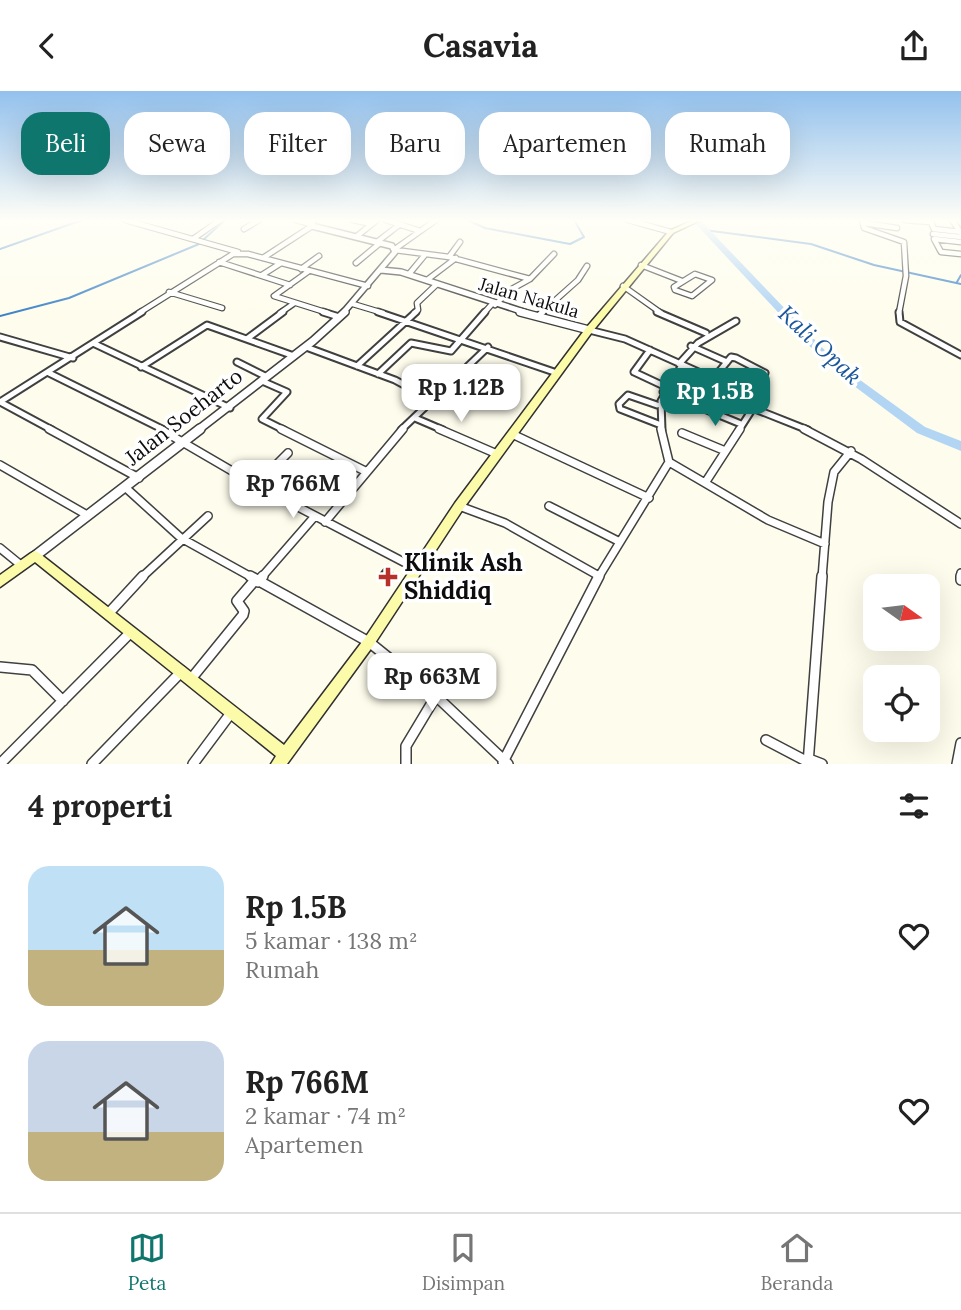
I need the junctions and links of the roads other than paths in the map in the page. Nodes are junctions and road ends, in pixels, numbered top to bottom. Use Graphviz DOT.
graph roads {
  1 [pos="233,251"];
  2 [pos="272,251"];
  3 [pos="369,251"];
  4 [pos="394,251"];
  5 [pos="402,251"];
  6 [pos="453,251"];
  7 [pos="654,251"];
  8 [pos="905,251"];
  9 [pos="941,251"];
  10 [pos="238,253"];
  11 [pos="554,254"];
  12 [pos="961,254"];
  13 [pos="319,255"];
  14 [pos="424,256"];
  15 [pos="449,257"];
  16 [pos="263,258"];
  17 [pos="456,258"];
  18 [pos="219,262"];
  19 [pos="281,263"];
  20 [pos="356,263"];
  21 [pos="641,265"];
  22 [pos="587,266"];
  23 [pos="301,268"];
  24 [pos="381,270"];
  25 [pos="309,271"];
  26 [pos="409,274"];
  27 [pos="262,275"];
  28 [pos="530,279"];
  29 [pos="427,280"];
  30 [pos="682,281"];
  31 [pos="437,284"];
  32 [pos="289,285"];
  33 [pos="368,286"];
  34 [pos="623,286"];
  35 [pos="169,292"];
  36 [pos="293,304"];
  37 [pos="353,304"];
  38 [pos="494,305"];
  39 [pos="222,308"];
  40 [pos="538,316"];
  41 [pos="339,317"];
  42 [pos="408,320"];
  43 [pos="736,321"];
  44 [pos="589,330"];
  45 [pos="706,334"];
  46 [pos="0,338"];
  47 [pos="248,338"];
  48 [pos="462,338"];
  49 [pos="95,344"];
  50 [pos="691,346"];
  51 [pos="306,347"];
  52 [pos="488,347"];
  53 [pos="650,350"];
  54 [pos="961,355"];
  55 [pos="294,356"];
  56 [pos="73,358"];
  57 [pos="237,362"];
  58 [pos="727,362"];
  59 [pos="681,364"];
  60 [pos="357,366"];
  61 [pos="141,367"];
  62 [pos="49,373"];
  63 [pos="557,373"];
  64 [pos="378,375"];
  65 [pos="264,379"];
  66 [pos="713,379"];
  67 [pos="664,389"];
  68 [pos="706,394"];
  69 [pos="754,398"];
  70 [pos="433,401"];
  71 [pos="0,402"];
  72 [pos="657,405"];
  73 [pos="698,407"];
  74 [pos="230,408"];
  75 [pos="753,408"];
  76 [pos="415,418"];
  77 [pos="741,424"];
  78 [pos="660,425"];
  79 [pos="682,433"];
  80 [pos="512,434"];
  81 [pos="187,442"];
  82 [pos="723,450"];
  83 [pos="850,451"];
  84 [pos="288,453"];
  85 [pos="497,454"];
  86 [pos="669,462"];
  87 [pos="0,465"];
  88 [pos="367,472"];
  89 [pos="139,478"];
  90 [pos="705,483"];
  91 [pos="256,485"];
  92 [pos="127,488"];
  93 [pos="649,498"];
  94 [pos="459,506"];
  95 [pos="548,506"];
  96 [pos="87,515"];
  97 [pos="208,516"];
  98 [pos="315,516"];
  99 [pos="324,522"];
  100 [pos="961,524"];
  101 [pos="181,538"];
  102 [pos="620,542"];
  103 [pos="825,544"];
  104 [pos="0,548"];
  105 [pos="35,556"];
  106 [pos="22,566"];
  107 [pos="417,569"];
  108 [pos="961,573"];
  109 [pos="599,576"];
  110 [pos="961,580"];
  111 [pos="256,581"];
  112 [pos="0,582"];
  113 [pos="108,614"];
  114 [pos="131,632"];
  115 [pos="369,642"];
  116 [pos="0,667"];
  117 [pos="187,675"];
  118 [pos="436,696"];
  119 [pos="62,701"];
  120 [pos="233,712"];
  121 [pos="766,740"];
  122 [pos="961,743"];
  123 [pos="282,759"];
  124 [pos="809,761"];
  125 [pos="504,763"];
  126 [pos="0,764"];
  127 [pos="92,764"];
  128 [pos="194,764"];
  129 [pos="407,764"];
  130 [pos="822,764"];
  131 [pos="957,764"];
  1 -- 10 [label="street"];
  2 -- 16 [label="street"];
  3 -- 20 [label="street"];
  4 -- 24 [label="street, Jalan Soeharto"];
  5 -- 14 [label="street"];
  6 -- 15 [label="street"];
  7 -- 21 [label="main road"];
  8 -- 54 [label="street"];
  9 -- 12 [label="street"];
  10 -- 16 [label="street"];
  10 -- 18 [label="street"];
  11 -- 28 [label="street"];
  13 -- 23 [label="street"];
  14 -- 15 [label="street"];
  14 -- 26 [label="street"];
  15 -- 17 [label="street"];
  16 -- 19 [label="street"];
  17 -- 28 [label="street"];
  17 -- 29 [label="street"];
  18 -- 27 [label="street"];
  18 -- 35 [label="street"];
  19 -- 23 [label="street"];
  19 -- 27 [label="street"];
  21 -- 30 [label="street"];
  21 -- 34 [label="main road"];
  22 -- 40 [label="street"];
  23 -- 25 [label="street"];
  24 -- 26 [label="street, Jalan Nakula"];
  24 -- 33 [label="street, Jalan Soeharto"];
  25 -- 32 [label="street"];
  25 -- 33 [label="street"];
  26 -- 29 [label="street, Jalan Nakula"];
  27 -- 32 [label="street"];
  28 -- 38 [label="street"];
  29 -- 31 [label="street, Jalan Nakula"];
  30 -- 30 [label="street"];
  31 -- 38 [label="street, Jalan Nakula"];
  31 -- 42 [label="street"];
  32 -- 36 [label="street"];
  33 -- 37 [label="street, Jalan Soeharto"];
  34 -- 44 [label="main road"];
  34 -- 45 [label="street"];
  35 -- 39 [label="street"];
  35 -- 49 [label="street"];
  36 -- 41 [label="street"];
  36 -- 47 [label="street"];
  37 -- 41 [label="street, Jalan Soeharto"];
  37 -- 42 [label="street"];
  38 -- 40 [label="street, Jalan Nakula"];
  38 -- 48 [label="street"];
  40 -- 44 [label="street, Jalan Nakula"];
  41 -- 51 [label="street, Jalan Soeharto"];
  42 -- 48 [label="street"];
  42 -- 60 [label="street"];
  43 -- 45 [label="street"];
  44 -- 53 [label="street"];
  44 -- 63 [label="main road"];
  45 -- 50 [label="street"];
  46 -- 56 [label="street"];
  47 -- 55 [label="street"];
  47 -- 61 [label="street"];
  48 -- 52 [label="street"];
  48 -- 64 [label="street"];
  49 -- 56 [label="street"];
  49 -- 61 [label="street"];
  50 -- 58 [label="street"];
  50 -- 59 [label="street"];
  51 -- 55 [label="street, Jalan Soeharto"];
  51 -- 60 [label="street"];
  52 -- 63 [label="street"];
  52 -- 70 [label="street"];
  53 -- 59 [label="street"];
  53 -- 67 [label="street"];
  55 -- 65 [label="street, Jalan Soeharto"];
  56 -- 62 [label="street"];
  57 -- 65 [label="street"];
  58 -- 66 [label="street"];
  58 -- 69 [label="street"];
  59 -- 66 [label="street"];
  59 -- 67 [label="street"];
  60 -- 64 [label="street"];
  61 -- 74 [label="street"];
  62 -- 71 [label="street"];
  62 -- 81 [label="street"];
  63 -- 80 [label="main road"];
  64 -- 70 [label="street"];
  65 -- 74 [label="street, Jalan Soeharto"];
  65 -- 88 [label="street"];
  66 -- 69 [label="street"];
  67 -- 72 [label="street"];
  67 -- 73 [label="street"];
  68 -- 73 [label="street"];
  69 -- 75 [label="street"];
  70 -- 76 [label="street"];
  71 -- 89 [label="street"];
  72 -- 78 [label="street"];
  72 -- 78 [label="street"];
  73 -- 77 [label="street"];
  74 -- 81 [label="street, Jalan Soeharto"];
  75 -- 77 [label="street"];
  75 -- 83 [label="street"];
  76 -- 85 [label="street"];
  76 -- 88 [label="street"];
  77 -- 82 [label="street"];
  78 -- 86 [label="street"];
  79 -- 82 [label="street"];
  80 -- 85 [label="main road"];
  80 -- 93 [label="street"];
  81 -- 89 [label="street, Jalan Soeharto"];
  81 -- 91 [label="street"];
  82 -- 90 [label="street"];
  83 -- 100 [label="street"];
  83 -- 103 [label="street"];
  84 -- 91 [label="street"];
  85 -- 94 [label="main road"];
  86 -- 90 [label="street"];
  86 -- 93 [label="street"];
  87 -- 96 [label="street"];
  88 -- 99 [label="street"];
  89 -- 92 [label="street, Jalan Soeharto"];
  90 -- 103 [label="street"];
  91 -- 98 [label="street"];
  92 -- 96 [label="street, Jalan Soeharto"];
  92 -- 101 [label="street"];
  93 -- 102 [label="street"];
  94 -- 107 [label="main road"];
  94 -- 109 [label="street"];
  95 -- 102 [label="street"];
  96 -- 105 [label="street, Jalan Soeharto"];
  97 -- 101 [label="street"];
  98 -- 99 [label="street"];
  98 -- 111 [label="street"];
  99 -- 107 [label="street"];
  101 -- 111 [label="street"];
  101 -- 113 [label="street"];
  102 -- 109 [label="street"];
  103 -- 124 [label="street"];
  104 -- 106 [label="street"];
  105 -- 106 [label="main road, Jalan Soeharto"];
  105 -- 113 [label="main road"];
  106 -- 112 [label="main road, Jalan Soeharto"];
  107 -- 115 [label="main road"];
  108 -- 110 [label="street"];
  109 -- 125 [label="street"];
  111 -- 115 [label="street"];
  111 -- 117 [label="street"];
  113 -- 114 [label="main road"];
  114 -- 117 [label="main road"];
  114 -- 119 [label="street"];
  115 -- 118 [label="street"];
  115 -- 123 [label="main road"];
  116 -- 119 [label="street"];
  117 -- 120 [label="main road"];
  117 -- 127 [label="street"];
  118 -- 125 [label="street"];
  118 -- 129 [label="street"];
  119 -- 126 [label="street"];
  120 -- 123 [label="main road"];
  120 -- 128 [label="street"];
  121 -- 124 [label="street"];
  122 -- 131 [label="street"];
  124 -- 130 [label="street"];
}
